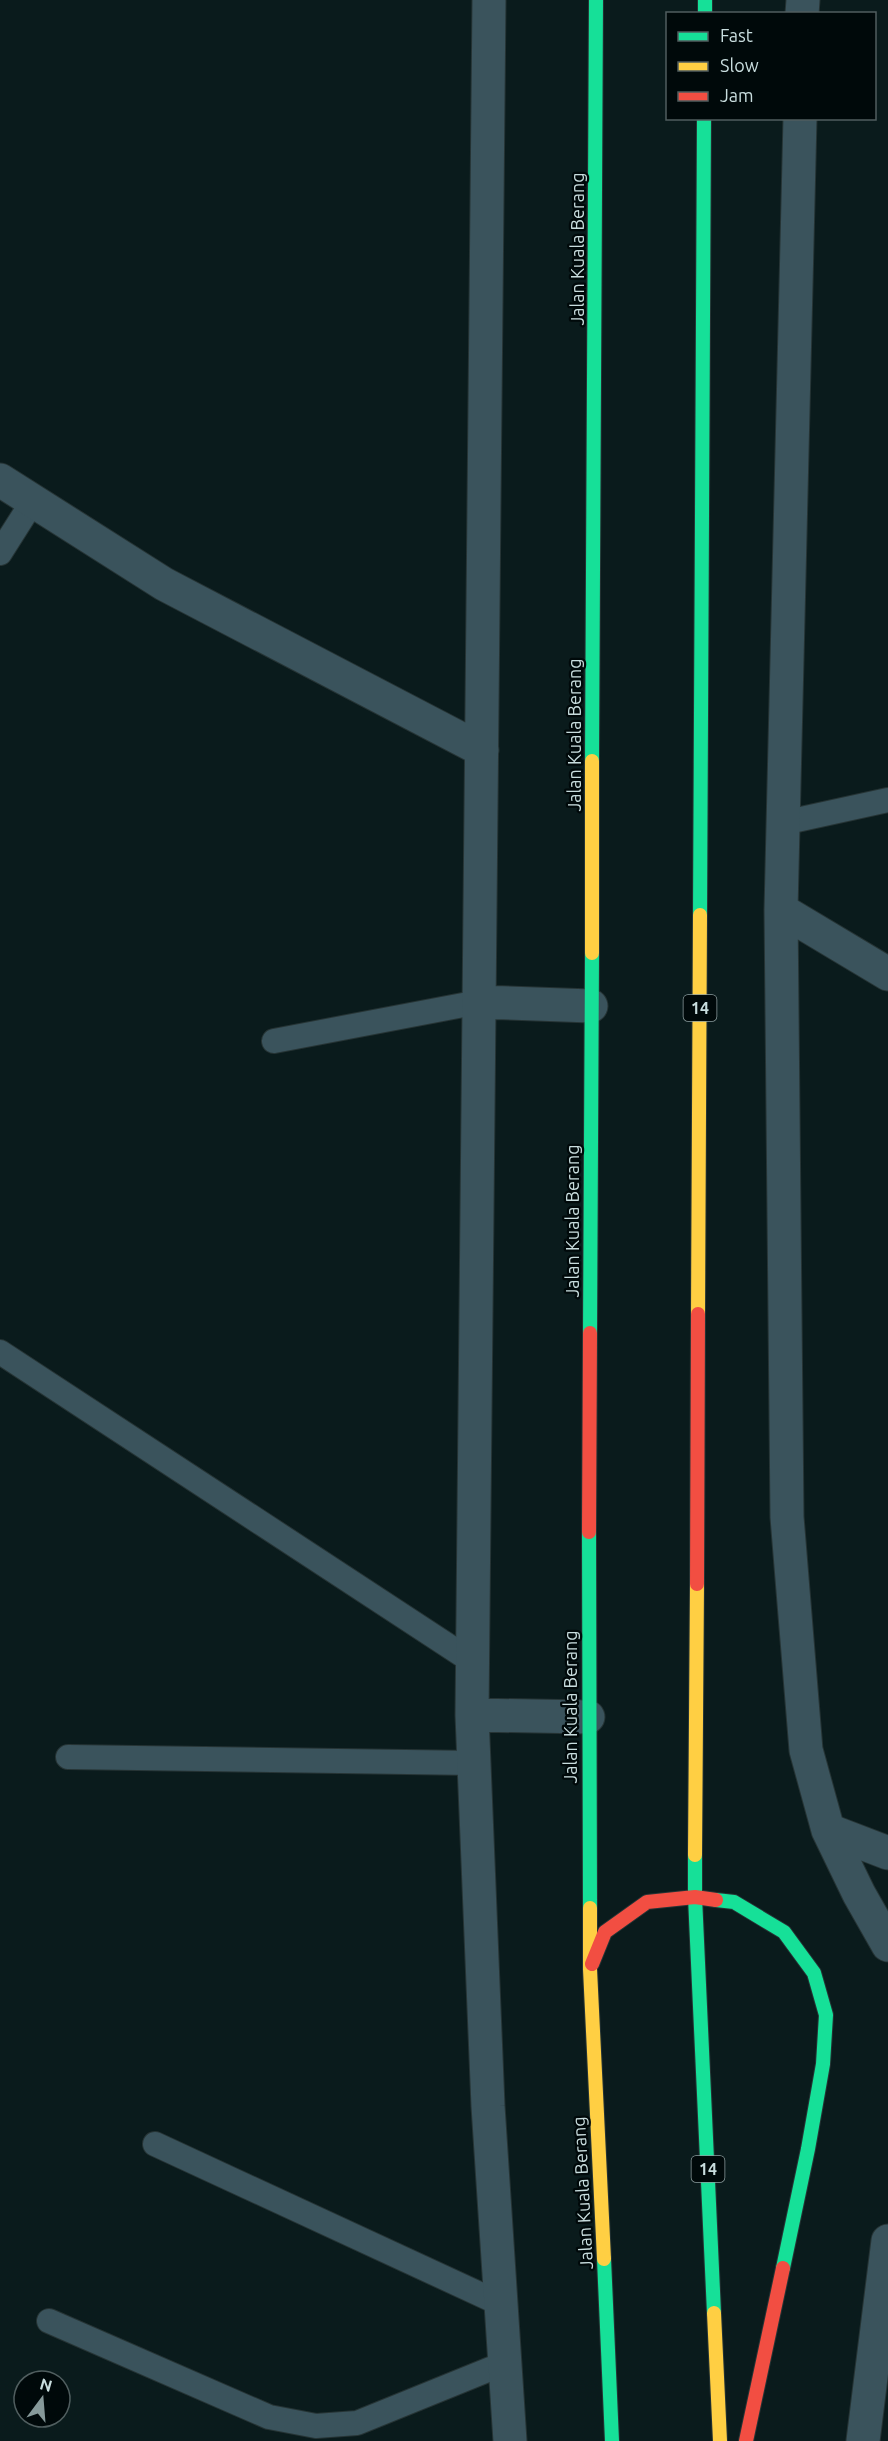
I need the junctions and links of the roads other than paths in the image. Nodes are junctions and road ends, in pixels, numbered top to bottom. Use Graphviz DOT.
graph roads {
  1 [pos="489,0"];
  2 [pos="596,0"];
  3 [pos="704,120"];
  4 [pos="800,120"];
  5 [pos="0,480"];
  6 [pos="33,501"];
  7 [pos="0,553"];
  8 [pos="482,750"];
  9 [pos="888,800"];
  10 [pos="783,823"];
  11 [pos="781,910"];
  12 [pos="888,974"];
  13 [pos="479,1002"];
  14 [pos="591,1006"];
  15 [pos="274,1041"];
  16 [pos="0,1352"];
  17 [pos="473,1662"];
  18 [pos="472,1715"];
  19 [pos="588,1717"];
  20 [pos="68,1757"];
  21 [pos="474,1763"];
  22 [pos="828,1830"];
  23 [pos="888,1853"];
  24 [pos="695,1897"];
  25 [pos="888,1945"];
  26 [pos="590,1969"];
  27 [pos="155,2144"];
  28 [pos="888,2241"];
  29 [pos="501,2304"];
  30 [pos="49,2320"];
  31 [pos="505,2363"];
  32 [pos="510,2441"];
  33 [pos="612,2441"];
  34 [pos="720,2441"];
  35 [pos="746,2441"];
  36 [pos="863,2441"];
  1 -- 8 [label="street"];
  2 -- 14 [label="highway, Jalan Kuala Berang"];
  3 -- 24 [label="highway, 14"];
  4 -- 10 [label="street"];
  5 -- 6 [label="street"];
  6 -- 7 [label="lane"];
  6 -- 8 [label="street"];
  8 -- 13 [label="street"];
  9 -- 10 [label="lane"];
  10 -- 11 [label="street"];
  11 -- 12 [label="street"];
  11 -- 22 [label="street"];
  13 -- 14 [label="street"];
  13 -- 15 [label="lane"];
  13 -- 17 [label="street"];
  14 -- 19 [label="highway, Jalan Kuala Berang"];
  16 -- 17 [label="lane"];
  17 -- 18 [label="street"];
  18 -- 19 [label="street"];
  18 -- 21 [label="street"];
  19 -- 26 [label="highway, Jalan Kuala Berang"];
  20 -- 21 [label="lane"];
  21 -- 29 [label="street"];
  22 -- 23 [label="street"];
  22 -- 25 [label="street"];
  24 -- 26 [label="highway"];
  24 -- 34 [label="highway, 14"];
  24 -- 35 [label="highway"];
  26 -- 33 [label="highway, Jalan Kuala Berang"];
  27 -- 29 [label="lane"];
  28 -- 36 [label="street"];
  29 -- 31 [label="street"];
  30 -- 31 [label="lane"];
  31 -- 32 [label="street"];
}
